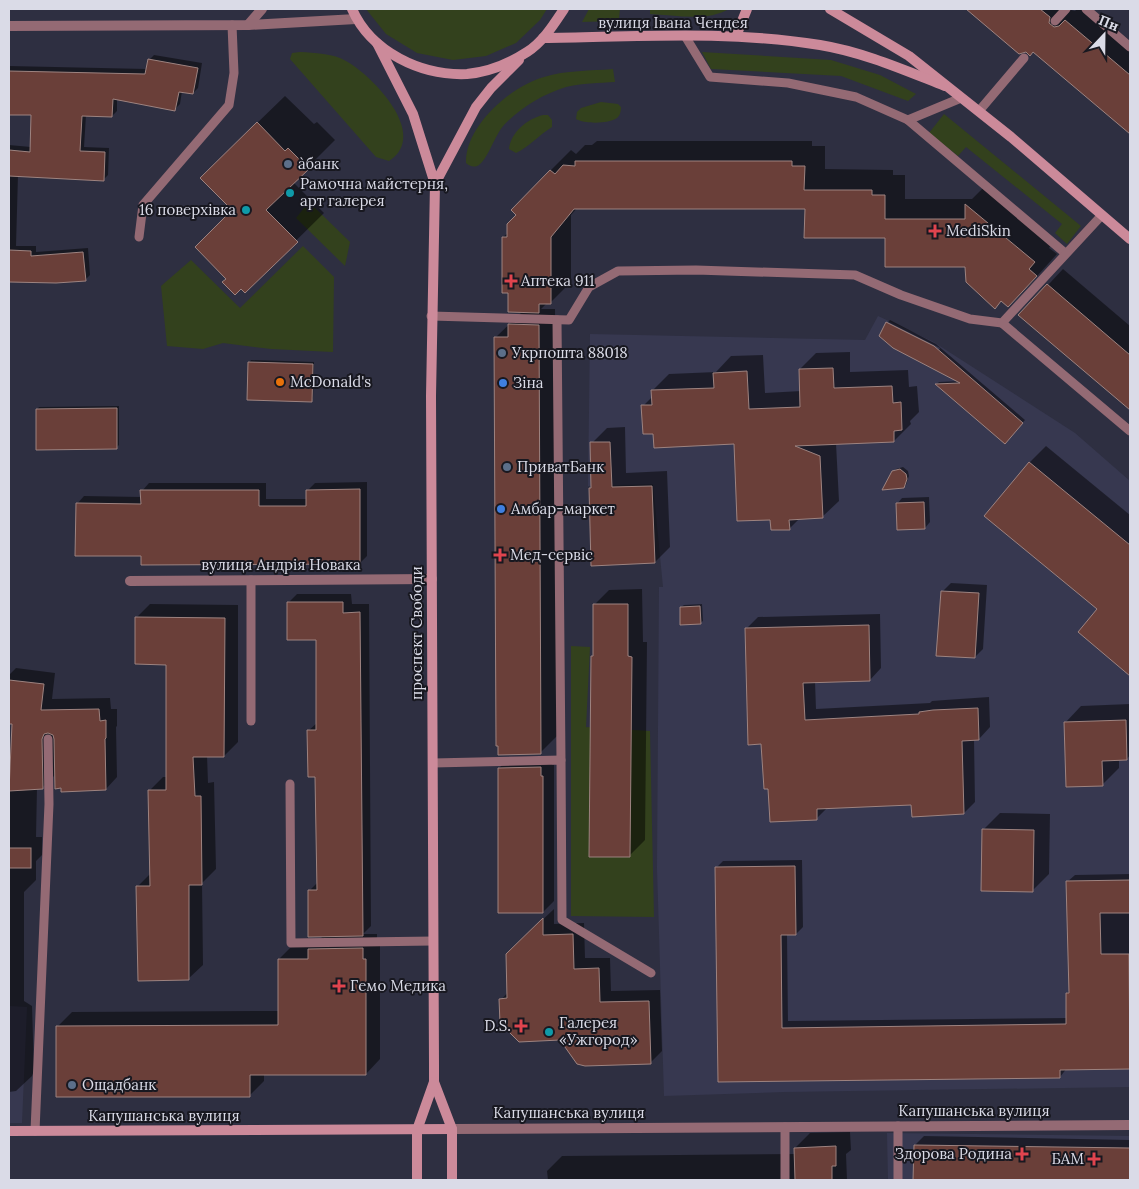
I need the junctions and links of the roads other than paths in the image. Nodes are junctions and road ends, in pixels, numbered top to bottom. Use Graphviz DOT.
graph roads {
  1 [pos="262,9"];
  2 [pos="352,9"];
  3 [pos="564,9"];
  4 [pos="747,9"];
  5 [pos="830,9"];
  6 [pos="1066,9"];
  7 [pos="1086,9"];
  8 [pos="356,19"];
  9 [pos="1055,21"];
  10 [pos="232,25"];
  11 [pos="248,25"];
  12 [pos="9,26"];
  13 [pos="685,36"];
  14 [pos="736,36"];
  15 [pos="543,38"];
  16 [pos="377,43"];
  17 [pos="1130,47"];
  18 [pos="529,51"];
  19 [pos="1024,58"];
  20 [pos="946,86"];
  21 [pos="962,98"];
  22 [pos="979,111"];
  23 [pos="908,120"];
  24 [pos="435,184"];
  25 [pos="1102,215"];
  26 [pos="139,237"];
  27 [pos="1130,239"];
  28 [pos="1065,253"];
  29 [pos="431,316"];
  30 [pos="557,320"];
  31 [pos="1002,323"];
  32 [pos="1130,431"];
  33 [pos="432,579"];
  34 [pos="251,580"];
  35 [pos="130,581"];
  36 [pos="251,721"];
  37 [pos="48,739"];
  38 [pos="561,760"];
  39 [pos="433,763"];
  40 [pos="290,784"];
  41 [pos="434,941"];
  42 [pos="651,973"];
  43 [pos="434,1082"];
  44 [pos="898,1126"];
  45 [pos="1130,1126"];
  46 [pos="785,1127"];
  47 [pos="452,1129"];
  48 [pos="417,1130"];
  49 [pos="9,1131"];
  50 [pos="35,1131"];
  51 [pos="417,1180"];
  52 [pos="452,1180"];
  53 [pos="785,1180"];
  54 [pos="898,1180"];
  1 -- 11 [label="street"];
  2 -- 8 [label="main road"];
  3 -- 15 [label="main road"];
  4 -- 14 [label="main road"];
  5 -- 20 [label="main road, вулиця Івана Чендея"];
  6 -- 9 [label="lane"];
  7 -- 17 [label="lane"];
  8 -- 11 [label="street"];
  8 -- 16 [label="main road"];
  10 -- 11 [label="street"];
  10 -- 12 [label="street"];
  10 -- 26 [label="lane"];
  13 -- 14 [label="main road, вулиця Івана Чендея"];
  13 -- 15 [label="main road, вулиця Івана Чендея"];
  13 -- 23 [label="lane"];
  14 -- 20 [label="main road, вулиця Івана Чендея"];
  15 -- 18 [label="main road"];
  16 -- 18 [label="main road"];
  16 -- 24 [label="main road, проспект Свободи"];
  18 -- 24 [label="main road, проспект Свободи"];
  19 -- 22 [label="lane"];
  20 -- 21 [label="main road, вулиця Івана Чендея"];
  21 -- 22 [label="main road, вулиця Івана Чендея"];
  21 -- 23 [label="lane"];
  22 -- 25 [label="main road, вулиця Івана Чендея"];
  23 -- 28 [label="lane"];
  24 -- 29 [label="main road, проспект Свободи"];
  25 -- 27 [label="main road, вулиця Івана Чендея"];
  25 -- 28 [label="lane"];
  28 -- 31 [label="lane"];
  29 -- 30 [label="lane"];
  29 -- 33 [label="main road, проспект Свободи"];
  30 -- 31 [label="lane"];
  30 -- 38 [label="lane"];
  31 -- 32 [label="lane"];
  33 -- 34 [label="street, вулиця Андрія Новака"];
  33 -- 39 [label="main road, проспект Свободи"];
  34 -- 35 [label="street, вулиця Андрія Новака"];
  34 -- 36 [label="lane"];
  37 -- 50 [label="lane"];
  38 -- 39 [label="lane"];
  38 -- 42 [label="lane"];
  39 -- 41 [label="main road, проспект Свободи"];
  40 -- 41 [label="lane"];
  41 -- 43 [label="main road, проспект Свободи"];
  43 -- 47 [label="main road, проспект Свободи"];
  43 -- 48 [label="main road, проспект Свободи"];
  44 -- 45 [label="street, Капушанська вулиця"];
  44 -- 46 [label="street, Капушанська вулиця"];
  44 -- 54 [label="lane"];
  46 -- 47 [label="street, Капушанська вулиця"];
  46 -- 53 [label="lane"];
  47 -- 48 [label="main road, Капушанська вулиця"];
  47 -- 52 [label="main road, проспект Свободи"];
  48 -- 50 [label="main road, Капушанська вулиця"];
  48 -- 51 [label="main road, проспект Свободи"];
  49 -- 50 [label="main road, Капушанська вулиця"];
}
